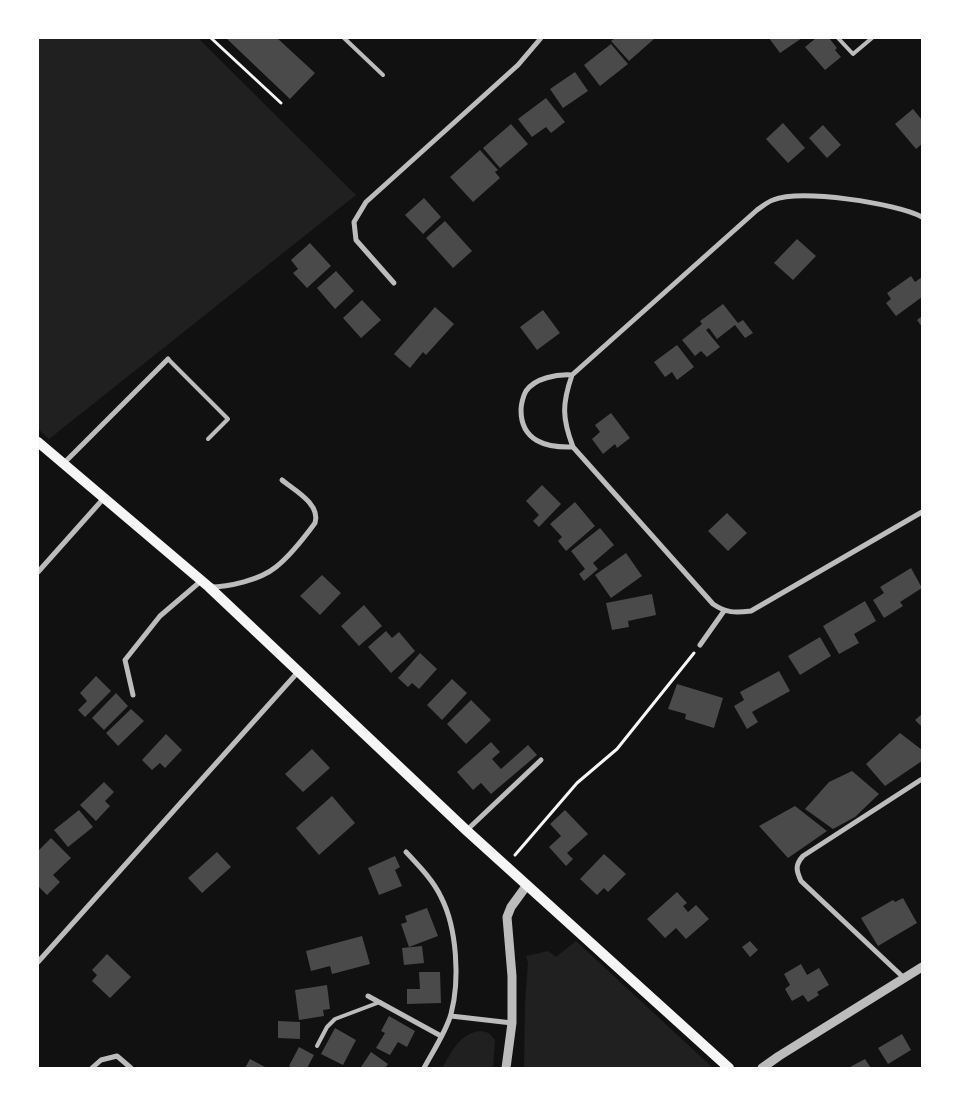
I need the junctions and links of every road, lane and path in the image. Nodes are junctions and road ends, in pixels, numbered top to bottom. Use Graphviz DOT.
graph roads {
  1 [pos="211,38"];
  2 [pos="344,38"];
  3 [pos="542,38"];
  4 [pos="838,38"];
  5 [pos="872,38"];
  6 [pos="383,75"];
  7 [pos="281,103"];
  8 [pos="922,218"];
  9 [pos="394,283"];
  10 [pos="168,359"];
  11 [pos="572,375"];
  12 [pos="208,439"];
  13 [pos="38,442"];
  14 [pos="573,447"];
  15 [pos="64,463"];
  16 [pos="282,480"];
  17 [pos="105,498"];
  18 [pos="922,512"];
  19 [pos="38,572"];
  20 [pos="205,584"];
  21 [pos="724,611"];
  22 [pos="700,645"];
  23 [pos="299,671"];
  24 [pos="133,695"];
  25 [pos="540,760"];
  26 [pos="922,778"];
  27 [pos="466,830"];
  28 [pos="406,852"];
  29 [pos="515,855"];
  30 [pos="527,885"];
  31 [pos="38,962"];
  32 [pos="922,967"];
  33 [pos="904,978"];
  34 [pos="368,996"];
  35 [pos="380,1002"];
  36 [pos="451,1016"];
  37 [pos="512,1024"];
  38 [pos="441,1036"];
  39 [pos="317,1046"];
  40 [pos="92,1068"];
  41 [pos="131,1068"];
  42 [pos="424,1068"];
  43 [pos="506,1068"];
  44 [pos="729,1068"];
  45 [pos="762,1068"];
  1 -- 7 [label="path"];
  2 -- 6 [label="lane"];
  3 -- 9 [label="street"];
  4 -- 5 [label="lane"];
  8 -- 11 [label="street"];
  10 -- 12 [label="lane"];
  10 -- 15 [label="street"];
  11 -- 14 [label="street"];
  11 -- 14 [label="street"];
  13 -- 15 [label="main road"];
  14 -- 21 [label="street"];
  15 -- 17 [label="main road"];
  16 -- 20 [label="street"];
  17 -- 19 [label="street"];
  17 -- 20 [label="main road"];
  18 -- 21 [label="street"];
  20 -- 23 [label="main road"];
  20 -- 24 [label="street"];
  21 -- 22 [label="street"];
  22 -- 29 [label="path"];
  23 -- 27 [label="main road"];
  23 -- 31 [label="street"];
  25 -- 27 [label="street"];
  26 -- 33 [label="street"];
  27 -- 30 [label="main road"];
  28 -- 36 [label="street"];
  30 -- 37 [label="street"];
  30 -- 44 [label="main road"];
  32 -- 33 [label="street"];
  33 -- 45 [label="street"];
  34 -- 35 [label="street"];
  35 -- 38 [label="street"];
  35 -- 39 [label="lane"];
  36 -- 37 [label="street"];
  36 -- 38 [label="street"];
  37 -- 43 [label="street"];
  38 -- 42 [label="street"];
  40 -- 41 [label="street"];
}
